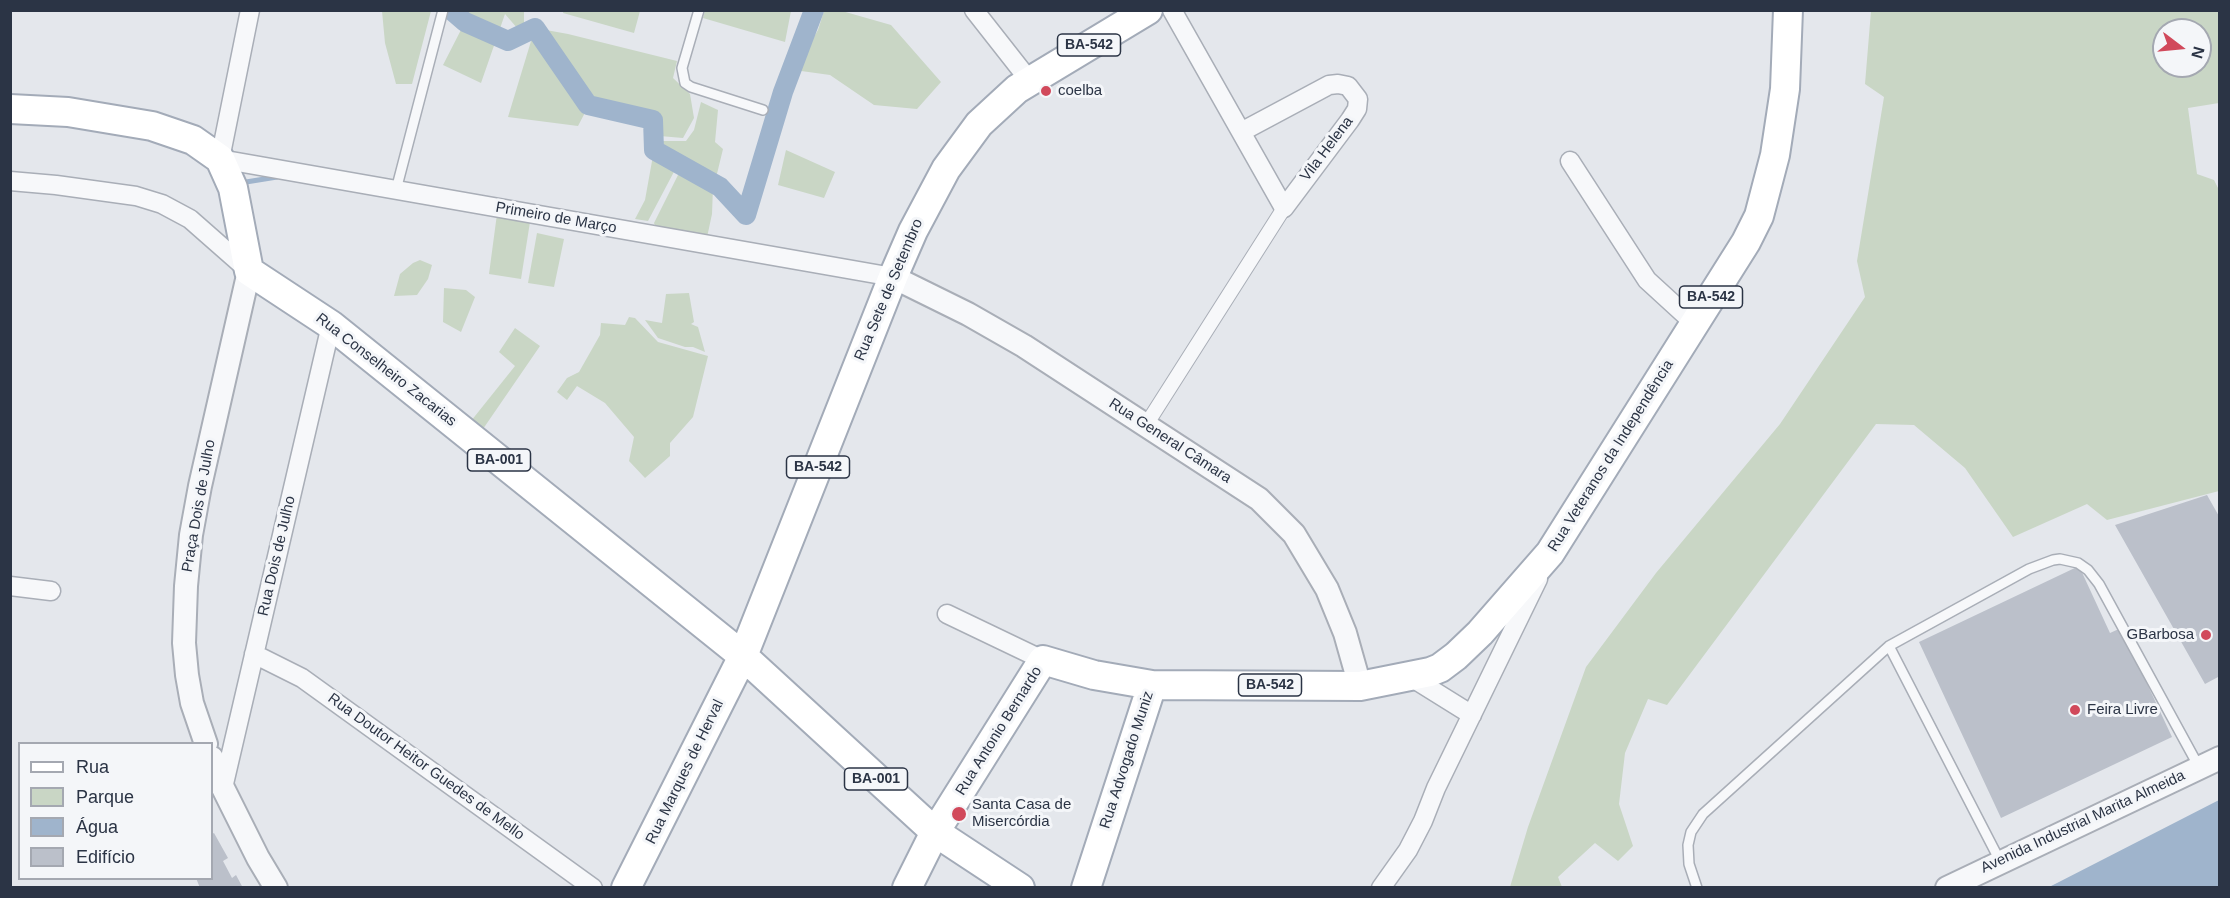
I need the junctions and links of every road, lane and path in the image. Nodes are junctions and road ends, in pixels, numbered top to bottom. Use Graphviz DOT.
graph roads {
  1 [pos="250,10"];
  2 [pos="443,10"];
  3 [pos="699,10"];
  4 [pos="974,10"];
  5 [pos="1148,10"];
  6 [pos="1172,10"];
  7 [pos="1788,10"];
  8 [pos="1029,80"];
  9 [pos="10,109"];
  10 [pos="763,110"];
  11 [pos="1241,132"];
  12 [pos="220,159"];
  13 [pos="1570,161"];
  14 [pos="10,182"];
  15 [pos="396,190"];
  16 [pos="1284,208"];
  17 [pos="249,271"];
  18 [pos="893,277"];
  19 [pos="1694,322"];
  20 [pos="331,325"];
  21 [pos="1146,424"];
  22 [pos="1550,553"];
  23 [pos="10,586"];
  24 [pos="51,591"];
  25 [pos="947,614"];
  26 [pos="1889,646"];
  27 [pos="254,654"];
  28 [pos="743,656"];
  29 [pos="1043,660"];
  30 [pos="1411,678"];
  31 [pos="1152,685"];
  32 [pos="1360,686"];
  33 [pos="1472,715"];
  34 [pos="205,742"];
  35 [pos="2220,758"];
  36 [pos="213,761"];
  37 [pos="2199,767"];
  38 [pos="223,788"];
  39 [pos="935,832"];
  40 [pos="2000,861"];
  41 [pos="276,888"];
  42 [pos="593,888"];
  43 [pos="626,888"];
  44 [pos="908,888"];
  45 [pos="1020,888"];
  46 [pos="1086,888"];
  47 [pos="1381,888"];
  48 [pos="1697,888"];
  49 [pos="1947,888"];
  1 -- 12 [label="street"];
  2 -- 15 [label="lane"];
  3 -- 10 [label="lane"];
  4 -- 8 [label="street"];
  5 -- 8 [label="main road, Rua Sete de Setembro / BA-542"];
  6 -- 11 [label="street"];
  7 -- 19 [label="main road, Rua Veteranos da Independência / BA-542"];
  8 -- 18 [label="main road, Rua Sete de Setembro / BA-542"];
  9 -- 12 [label="main road"];
  11 -- 16 [label="street"];
  11 -- 16 [label="street, Vila Helena"];
  12 -- 15 [label="street, Primeiro de Março"];
  12 -- 17 [label="main road"];
  13 -- 19 [label="street"];
  14 -- 17 [label="street, BA-001"];
  15 -- 18 [label="street, Primeiro de Março"];
  16 -- 21 [label="street"];
  17 -- 20 [label="main road, Rua Conselheiro Zacarias / BA-001"];
  17 -- 34 [label="street, Praça Dois de Julho"];
  18 -- 21 [label="street, Rua General Câmara"];
  18 -- 28 [label="main road, Rua Sete de Setembro / BA-542"];
  19 -- 22 [label="main road, Rua Veteranos da Independência / BA-542"];
  20 -- 27 [label="street, Rua Dois de Julho"];
  20 -- 28 [label="main road, Rua Conselheiro Zacarias / BA-001"];
  21 -- 32 [label="street, Rua General Câmara"];
  22 -- 30 [label="main road, Rua Advogado Muniz / BA-542"];
  22 -- 33 [label="street, Rua Veteranos da Independência"];
  23 -- 24 [label="street"];
  25 -- 29 [label="street"];
  26 -- 37 [label="lane"];
  26 -- 40 [label="lane"];
  26 -- 48 [label="lane"];
  27 -- 38 [label="street, Rua Dois de Julho"];
  27 -- 42 [label="street, Rua Doutor Heitor Guedes de Mello"];
  28 -- 39 [label="main road, BA-001"];
  28 -- 43 [label="main road, Rua Marques de Herval"];
  29 -- 31 [label="main road"];
  29 -- 39 [label="main road, Rua Antonio Bernardo"];
  30 -- 32 [label="main road, Rua Advogado Muniz / BA-542"];
  30 -- 33 [label="street"];
  31 -- 32 [label="main road, Rua Advogado Muniz / BA-542"];
  31 -- 46 [label="main road, Rua Advogado Muniz"];
  33 -- 47 [label="street, Rua Veteranos da Independência"];
  35 -- 37 [label="street, Avenida Industrial Marita Almeida"];
  36 -- 38 [label="street"];
  37 -- 40 [label="street, Avenida Industrial Marita Almeida"];
  38 -- 41 [label="street"];
  39 -- 44 [label="main road, Rua Antonio Bernardo"];
  39 -- 45 [label="main road, BA-001"];
  40 -- 49 [label="street, Avenida Industrial Marita Almeida"];
}
